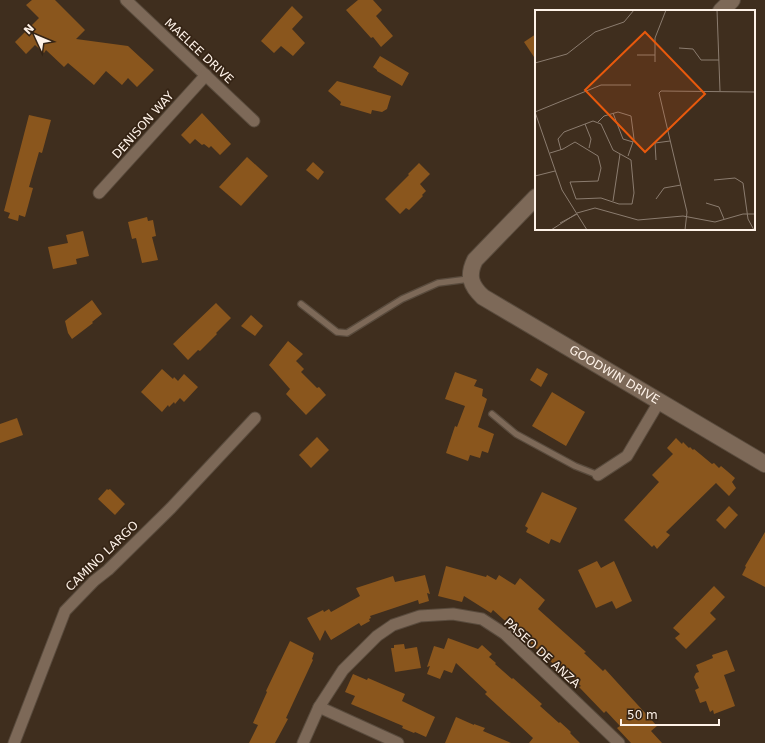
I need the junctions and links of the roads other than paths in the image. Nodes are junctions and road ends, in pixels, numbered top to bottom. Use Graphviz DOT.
graph roads {
  1 [pos="126,0"];
  2 [pos="732,0"];
  3 [pos="722,10"];
  4 [pos="206,75"];
  5 [pos="254,121"];
  6 [pos="99,193"];
  7 [pos="535,198"];
  8 [pos="471,278"];
  9 [pos="301,304"];
  10 [pos="659,402"];
  11 [pos="492,414"];
  12 [pos="255,418"];
  13 [pos="765,464"];
  14 [pos="598,475"];
  15 [pos="319,706"];
  16 [pos="14,743"];
  17 [pos="303,743"];
  18 [pos="398,743"];
  19 [pos="619,743"];
  1 -- 4 [label="street, MAELEE DRIVE"];
  2 -- 3 [label="street"];
  4 -- 5 [label="street, MAELEE DRIVE"];
  4 -- 6 [label="street, DENISON WAY"];
  7 -- 8 [label="street"];
  8 -- 9 [label="lane"];
  8 -- 10 [label="street, GOODWIN DRIVE"];
  10 -- 13 [label="street, GOODWIN DRIVE"];
  10 -- 14 [label="street"];
  11 -- 14 [label="lane"];
  12 -- 16 [label="street, CAMINO LARGO"];
  15 -- 17 [label="street, PASEO DE ANZA"];
  15 -- 18 [label="street"];
  15 -- 19 [label="street, PASEO DE ANZA"];
}
